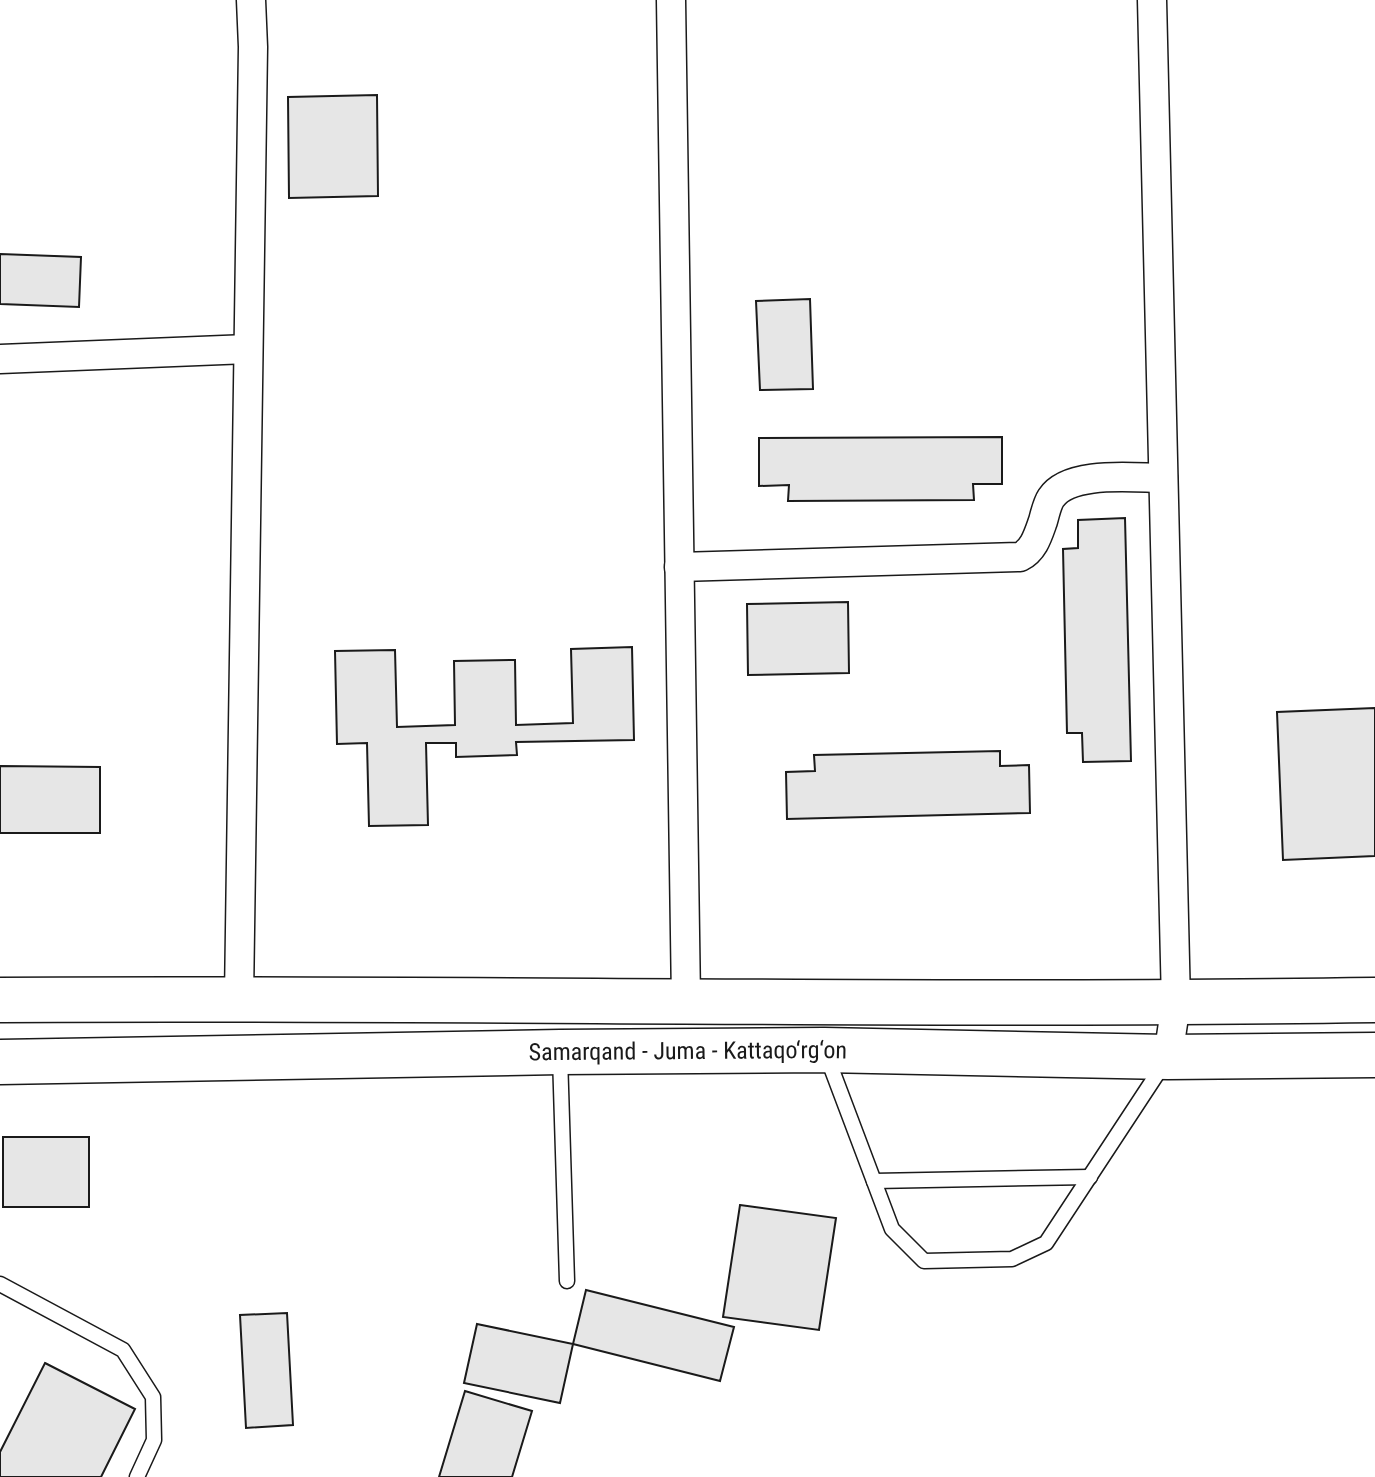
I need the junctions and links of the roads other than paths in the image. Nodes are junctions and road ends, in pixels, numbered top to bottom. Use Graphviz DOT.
graph roads {
  1 [pos="251,0"];
  2 [pos="671,0"];
  3 [pos="1152,0"];
  4 [pos="248,349"];
  5 [pos="0,359"];
  6 [pos="1163,478"];
  7 [pos="679,567"];
  8 [pos="239,998"];
  9 [pos="0,1000"];
  10 [pos="686,1000"];
  11 [pos="1375,1000"];
  12 [pos="1176,1003"];
  13 [pos="824,1050"];
  14 [pos="560,1052"];
  15 [pos="1375,1055"];
  16 [pos="1168,1057"];
  17 [pos="0,1062"];
  18 [pos="1090,1177"];
  19 [pos="874,1181"];
  20 [pos="567,1281"];
  21 [pos="0,1284"];
  22 [pos="137,1477"];
  1 -- 4 [label="street"];
  2 -- 7 [label="street"];
  3 -- 6 [label="street"];
  4 -- 5 [label="street"];
  4 -- 8 [label="street"];
  6 -- 7 [label="street"];
  6 -- 12 [label="street"];
  7 -- 10 [label="street"];
  8 -- 9 [label="main road"];
  8 -- 10 [label="main road"];
  10 -- 12 [label="main road"];
  11 -- 12 [label="main road"];
  12 -- 16 [label="street"];
  13 -- 14 [label="main road, Samarqand - Juma - Kattaqo‘rg‘on"];
  13 -- 16 [label="main road, Samarqand - Juma - Kattaqo‘rg‘on"];
  13 -- 19 [label="lane"];
  14 -- 17 [label="main road, Samarqand - Juma - Kattaqo‘rg‘on"];
  14 -- 20 [label="lane"];
  15 -- 16 [label="main road, Samarqand - Juma - Kattaqo‘rg‘on"];
  16 -- 18 [label="lane"];
  18 -- 19 [label="lane"];
  18 -- 19 [label="lane"];
  21 -- 22 [label="lane"];
}
